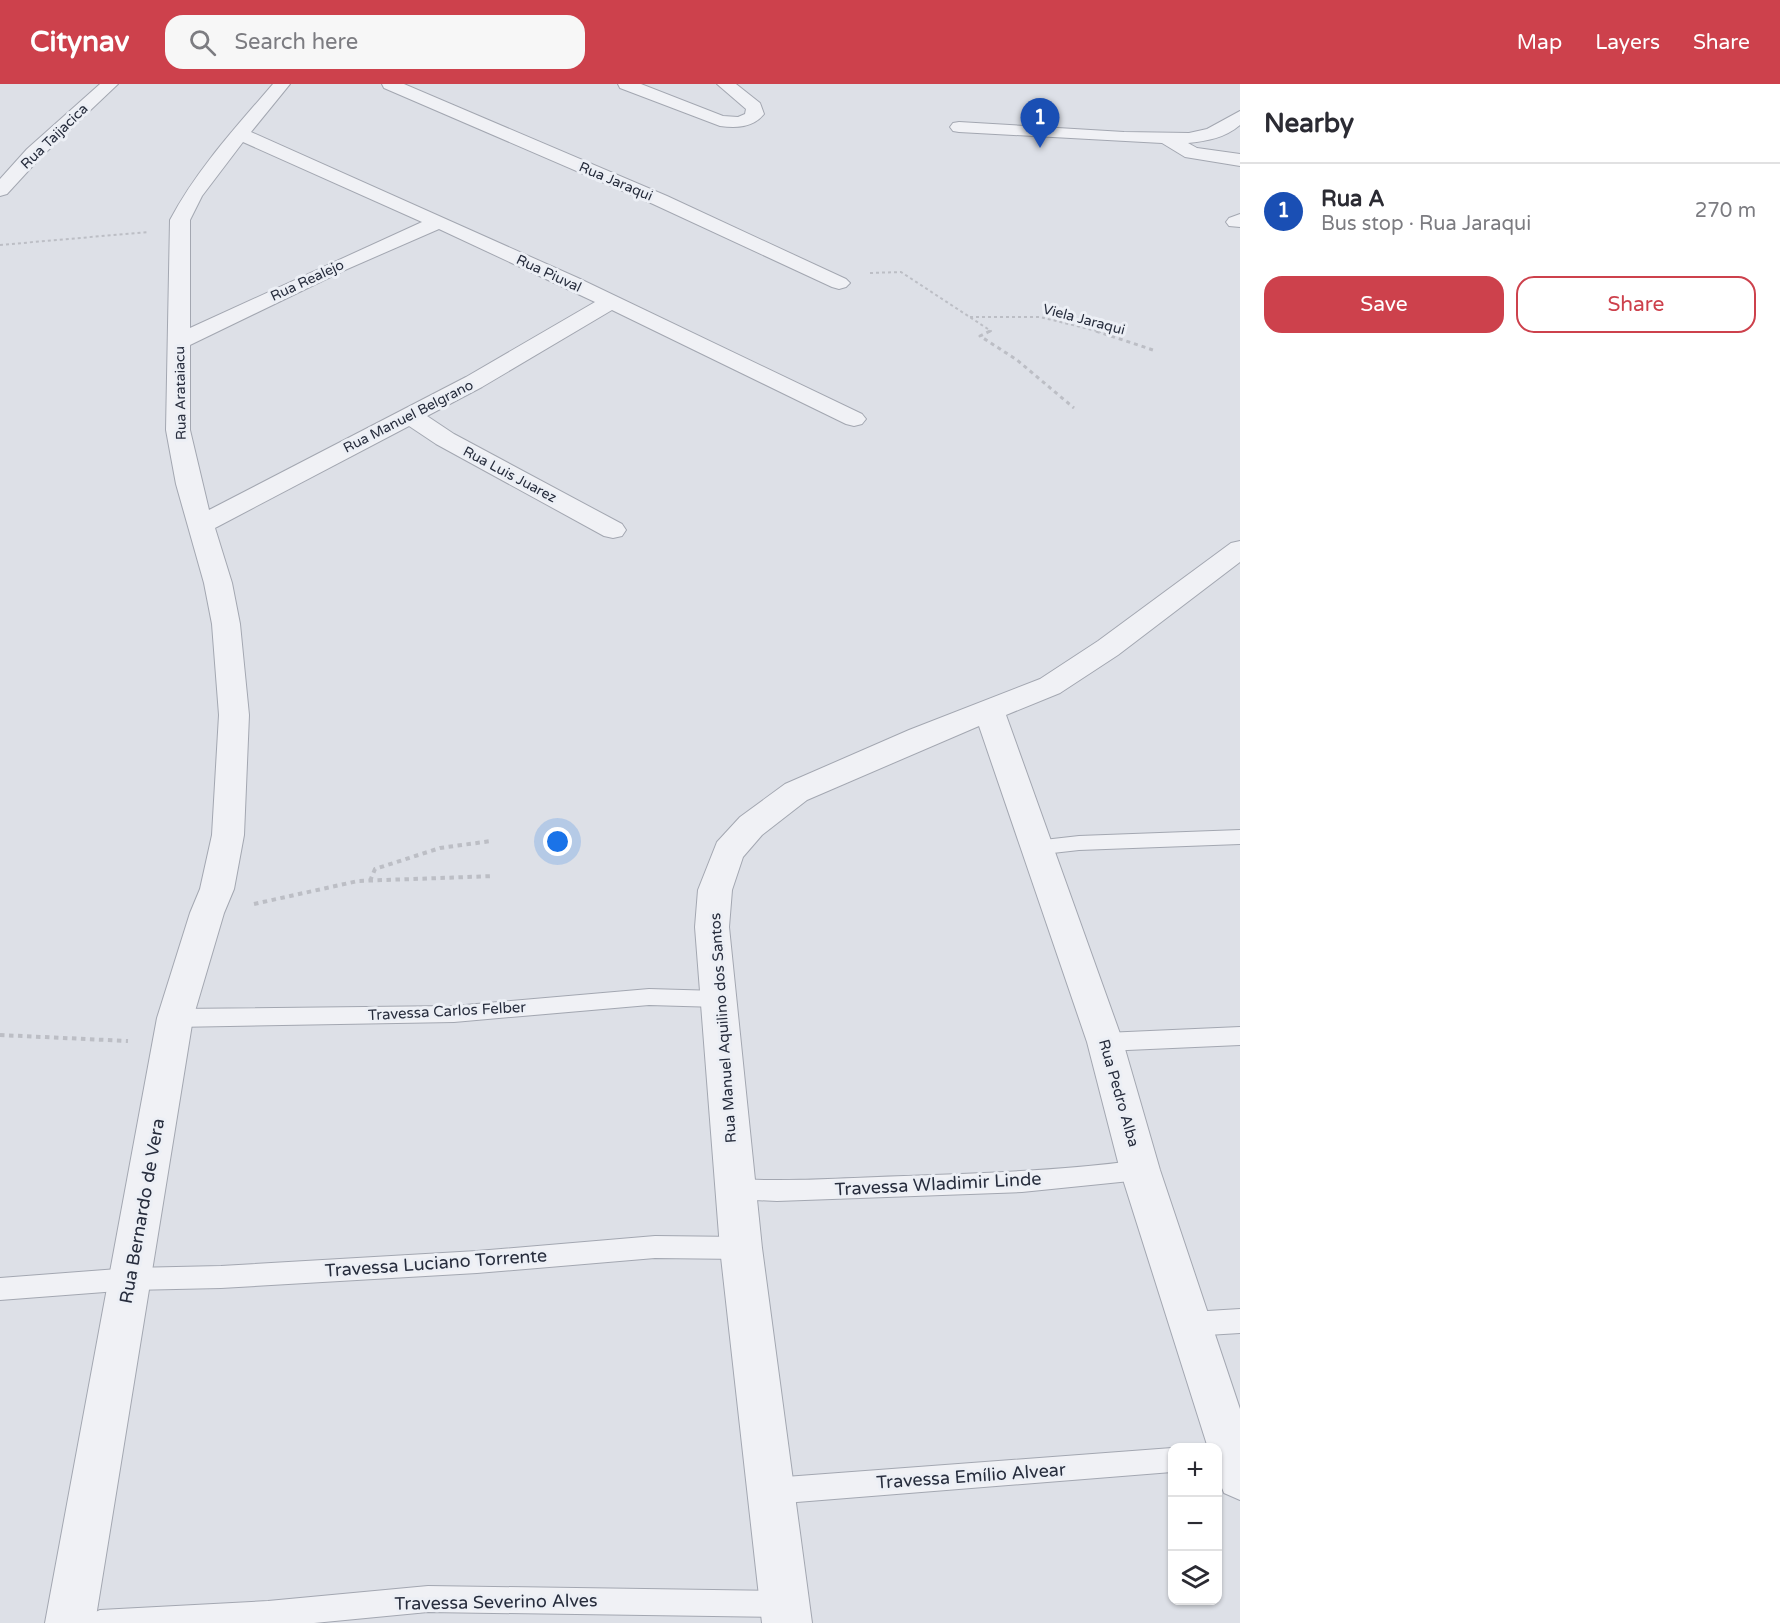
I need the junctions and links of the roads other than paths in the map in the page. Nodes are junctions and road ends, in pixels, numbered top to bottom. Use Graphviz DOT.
graph roads {
  1 [pos="110,84"];
  2 [pos="282,84"];
  3 [pos="390,84"];
  4 [pos="626,84"];
  5 [pos="755,85"];
  6 [pos="732,89"];
  7 [pos="1240,116"];
  8 [pos="959,128"];
  9 [pos="241,134"];
  10 [pos="1166,139"];
  11 [pos="1240,160"];
  12 [pos="0,190"];
  13 [pos="438,222"];
  14 [pos="840,283"];
  15 [pos="611,302"];
  16 [pos="178,342"];
  17 [pos="409,416"];
  18 [pos="854,419"];
  19 [pos="202,524"];
  20 [pos="613,530"];
  21 [pos="1240,549"];
  22 [pos="989,711"];
  23 [pos="229,802"];
  24 [pos="1240,837"];
  25 [pos="1035,848"];
  26 [pos="718,999"];
  27 [pos="173,1030"];
  28 [pos="1240,1036"];
  29 [pos="1105,1042"];
  30 [pos="1140,1170"];
  31 [pos="735,1189"];
  32 [pos="741,1248"];
  33 [pos="131,1279"];
  34 [pos="0,1289"];
  35 [pos="1240,1321"];
  36 [pos="1191,1324"];
  37 [pos="1168,1460"];
  38 [pos="1230,1463"];
  39 [pos="770,1491"];
  40 [pos="786,1613"];
  41 [pos="70,1623"];
  42 [pos="100,1623"];
  1 -- 12 [label="street, Rua Taijacica"];
  2 -- 9 [label="street, Rua Arataiacu"];
  3 -- 14 [label="street, Rua Jaraqui"];
  4 -- 6 [label="street"];
  5 -- 6 [label="street"];
  7 -- 10 [label="street"];
  8 -- 10 [label="street"];
  9 -- 13 [label="street, Rua Piuval"];
  9 -- 16 [label="street, Rua Arataiacu"];
  10 -- 11 [label="street"];
  13 -- 15 [label="street, Rua Piuval"];
  13 -- 16 [label="street, Rua Realejo"];
  15 -- 17 [label="street, Rua Manuel Belgrano"];
  15 -- 18 [label="street, Rua Piuval"];
  16 -- 19 [label="street, Rua Arataiacu"];
  17 -- 19 [label="street, Rua Manuel Belgrano"];
  17 -- 20 [label="street, Rua Luis Juarez"];
  19 -- 23 [label="street, Rua Arataiacu"];
  21 -- 22 [label="street, Rua Manuel Aquilino dos Santos"];
  22 -- 25 [label="street, Rua Pedro Alba"];
  22 -- 26 [label="street, Rua Manuel Aquilino dos Santos"];
  23 -- 27 [label="street, Rua Bernardo de Vera"];
  24 -- 25 [label="lane"];
  25 -- 29 [label="street, Rua Pedro Alba"];
  26 -- 27 [label="lane, Travessa Carlos Felber"];
  26 -- 31 [label="street, Rua Manuel Aquilino dos Santos"];
  27 -- 33 [label="street, Rua Bernardo de Vera"];
  28 -- 29 [label="lane"];
  29 -- 30 [label="street, Rua Pedro Alba"];
  30 -- 31 [label="lane, Travessa Wladimir Linde"];
  30 -- 36 [label="street, Rua Pedro Alba"];
  31 -- 32 [label="street, Rua Manuel Aquilino dos Santos"];
  32 -- 33 [label="lane, Travessa Luciano Torrente"];
  32 -- 39 [label="street, Rua Manuel Aquilino dos Santos"];
  33 -- 34 [label="lane, Travessa Luciano Torrente"];
  33 -- 41 [label="street, Rua Bernardo de Vera"];
  35 -- 36 [label="lane"];
  36 -- 38 [label="street, Rua Pedro Alba"];
  37 -- 39 [label="lane, Travessa Emílio Alvear"];
  39 -- 40 [label="street, Rua Manuel Aquilino dos Santos"];
  40 -- 42 [label="lane, Travessa Severino Alves"];
}
